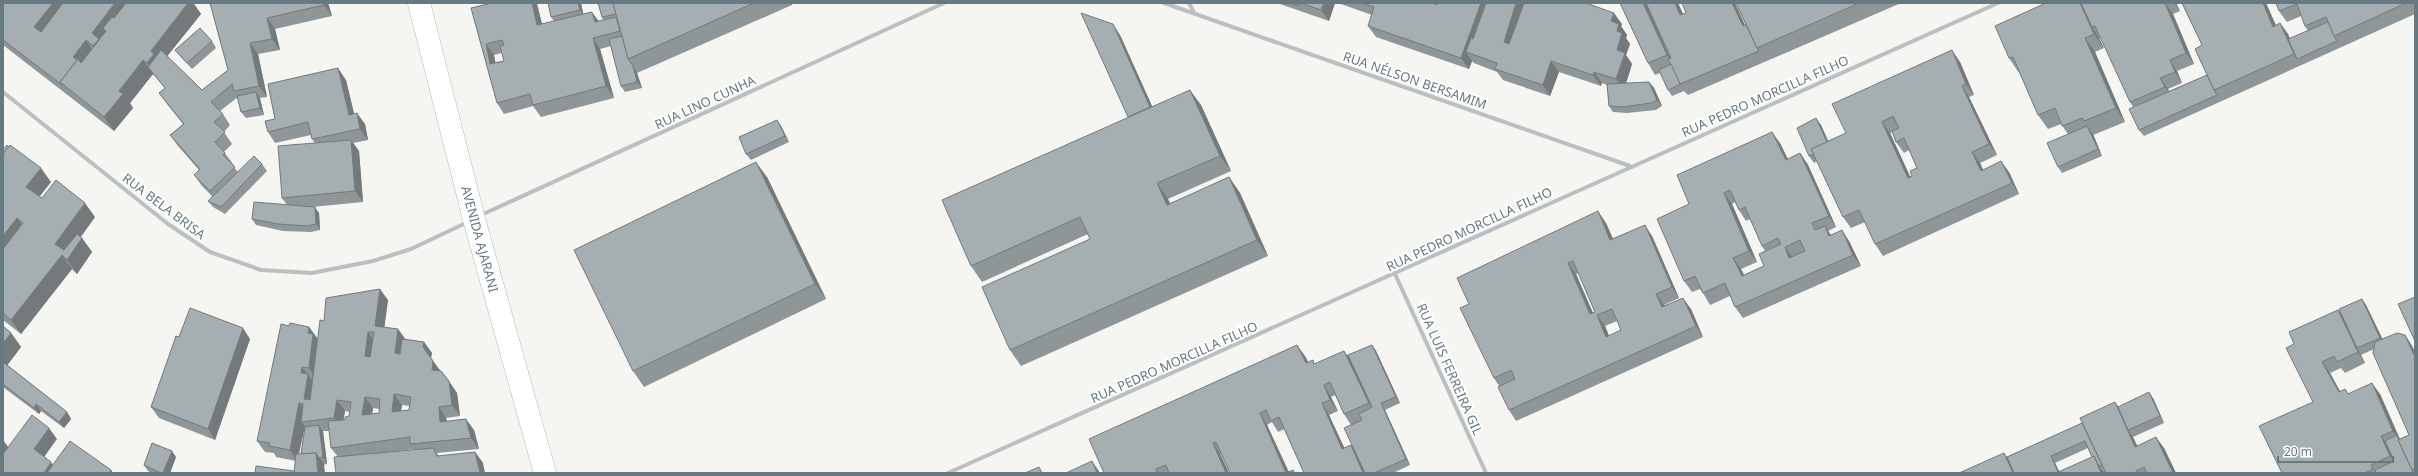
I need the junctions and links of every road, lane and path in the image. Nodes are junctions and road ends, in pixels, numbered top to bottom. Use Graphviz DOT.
graph roads {
  1 [pos="419,3"];
  2 [pos="944,3"];
  3 [pos="1164,3"];
  4 [pos="1190,3"];
  5 [pos="1998,3"];
  6 [pos="1194,14"];
  7 [pos="3,92"];
  8 [pos="1630,166"];
  9 [pos="474,219"];
  10 [pos="1396,274"];
  11 [pos="545,473"];
  12 [pos="948,473"];
  13 [pos="1486,473"];
  1 -- 9 [label="street, AVENIDA AJARANI"];
  2 -- 9 [label="street, RUA LINO CUNHA"];
  3 -- 6 [label="street, RUA NÉLSON BERSAMIM"];
  4 -- 6 [label="street"];
  5 -- 8 [label="street, RUA PEDRO MORCILLA FILHO"];
  6 -- 8 [label="street, RUA NÉLSON BERSAMIM"];
  7 -- 9 [label="street, RUA BELA BRISA"];
  8 -- 10 [label="street, RUA PEDRO MORCILLA FILHO"];
  9 -- 11 [label="street, AVENIDA AJARANI"];
  10 -- 12 [label="street, RUA PEDRO MORCILLA FILHO"];
  10 -- 13 [label="street, RUA LUIS FERREIRA GIL"];
}
